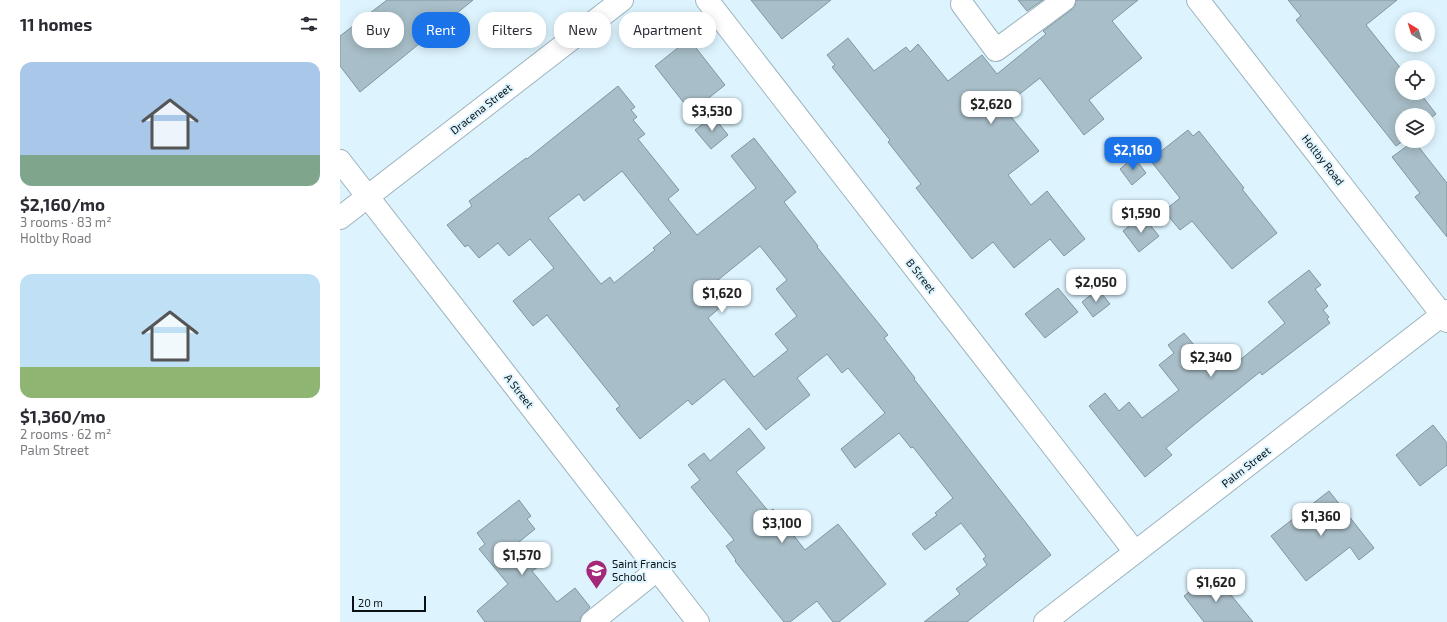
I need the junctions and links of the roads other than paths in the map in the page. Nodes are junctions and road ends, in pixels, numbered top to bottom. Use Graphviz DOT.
graph roads {
  1 [pos="622,0"];
  2 [pos="707,0"];
  3 [pos="1064,0"];
  4 [pos="1198,0"];
  5 [pos="962,4"];
  6 [pos="340,161"];
  7 [pos="368,197"];
  8 [pos="340,218"];
  9 [pos="1445,315"];
  10 [pos="1135,552"];
  11 [pos="657,570"];
  12 [pos="592,622"];
  13 [pos="698,622"];
  14 [pos="1045,622"];
  1 -- 7 [label="street, Dracena Street"];
  2 -- 10 [label="street, B Street"];
  3 -- 5 [label="street"];
  4 -- 9 [label="street, Holtby Road"];
  6 -- 7 [label="street, A Street"];
  7 -- 8 [label="street, Dracena Street"];
  7 -- 11 [label="street, A Street"];
  9 -- 10 [label="street, Palm Street"];
  10 -- 14 [label="street, Palm Street"];
  11 -- 12 [label="street"];
  11 -- 13 [label="street, A Street"];
}
